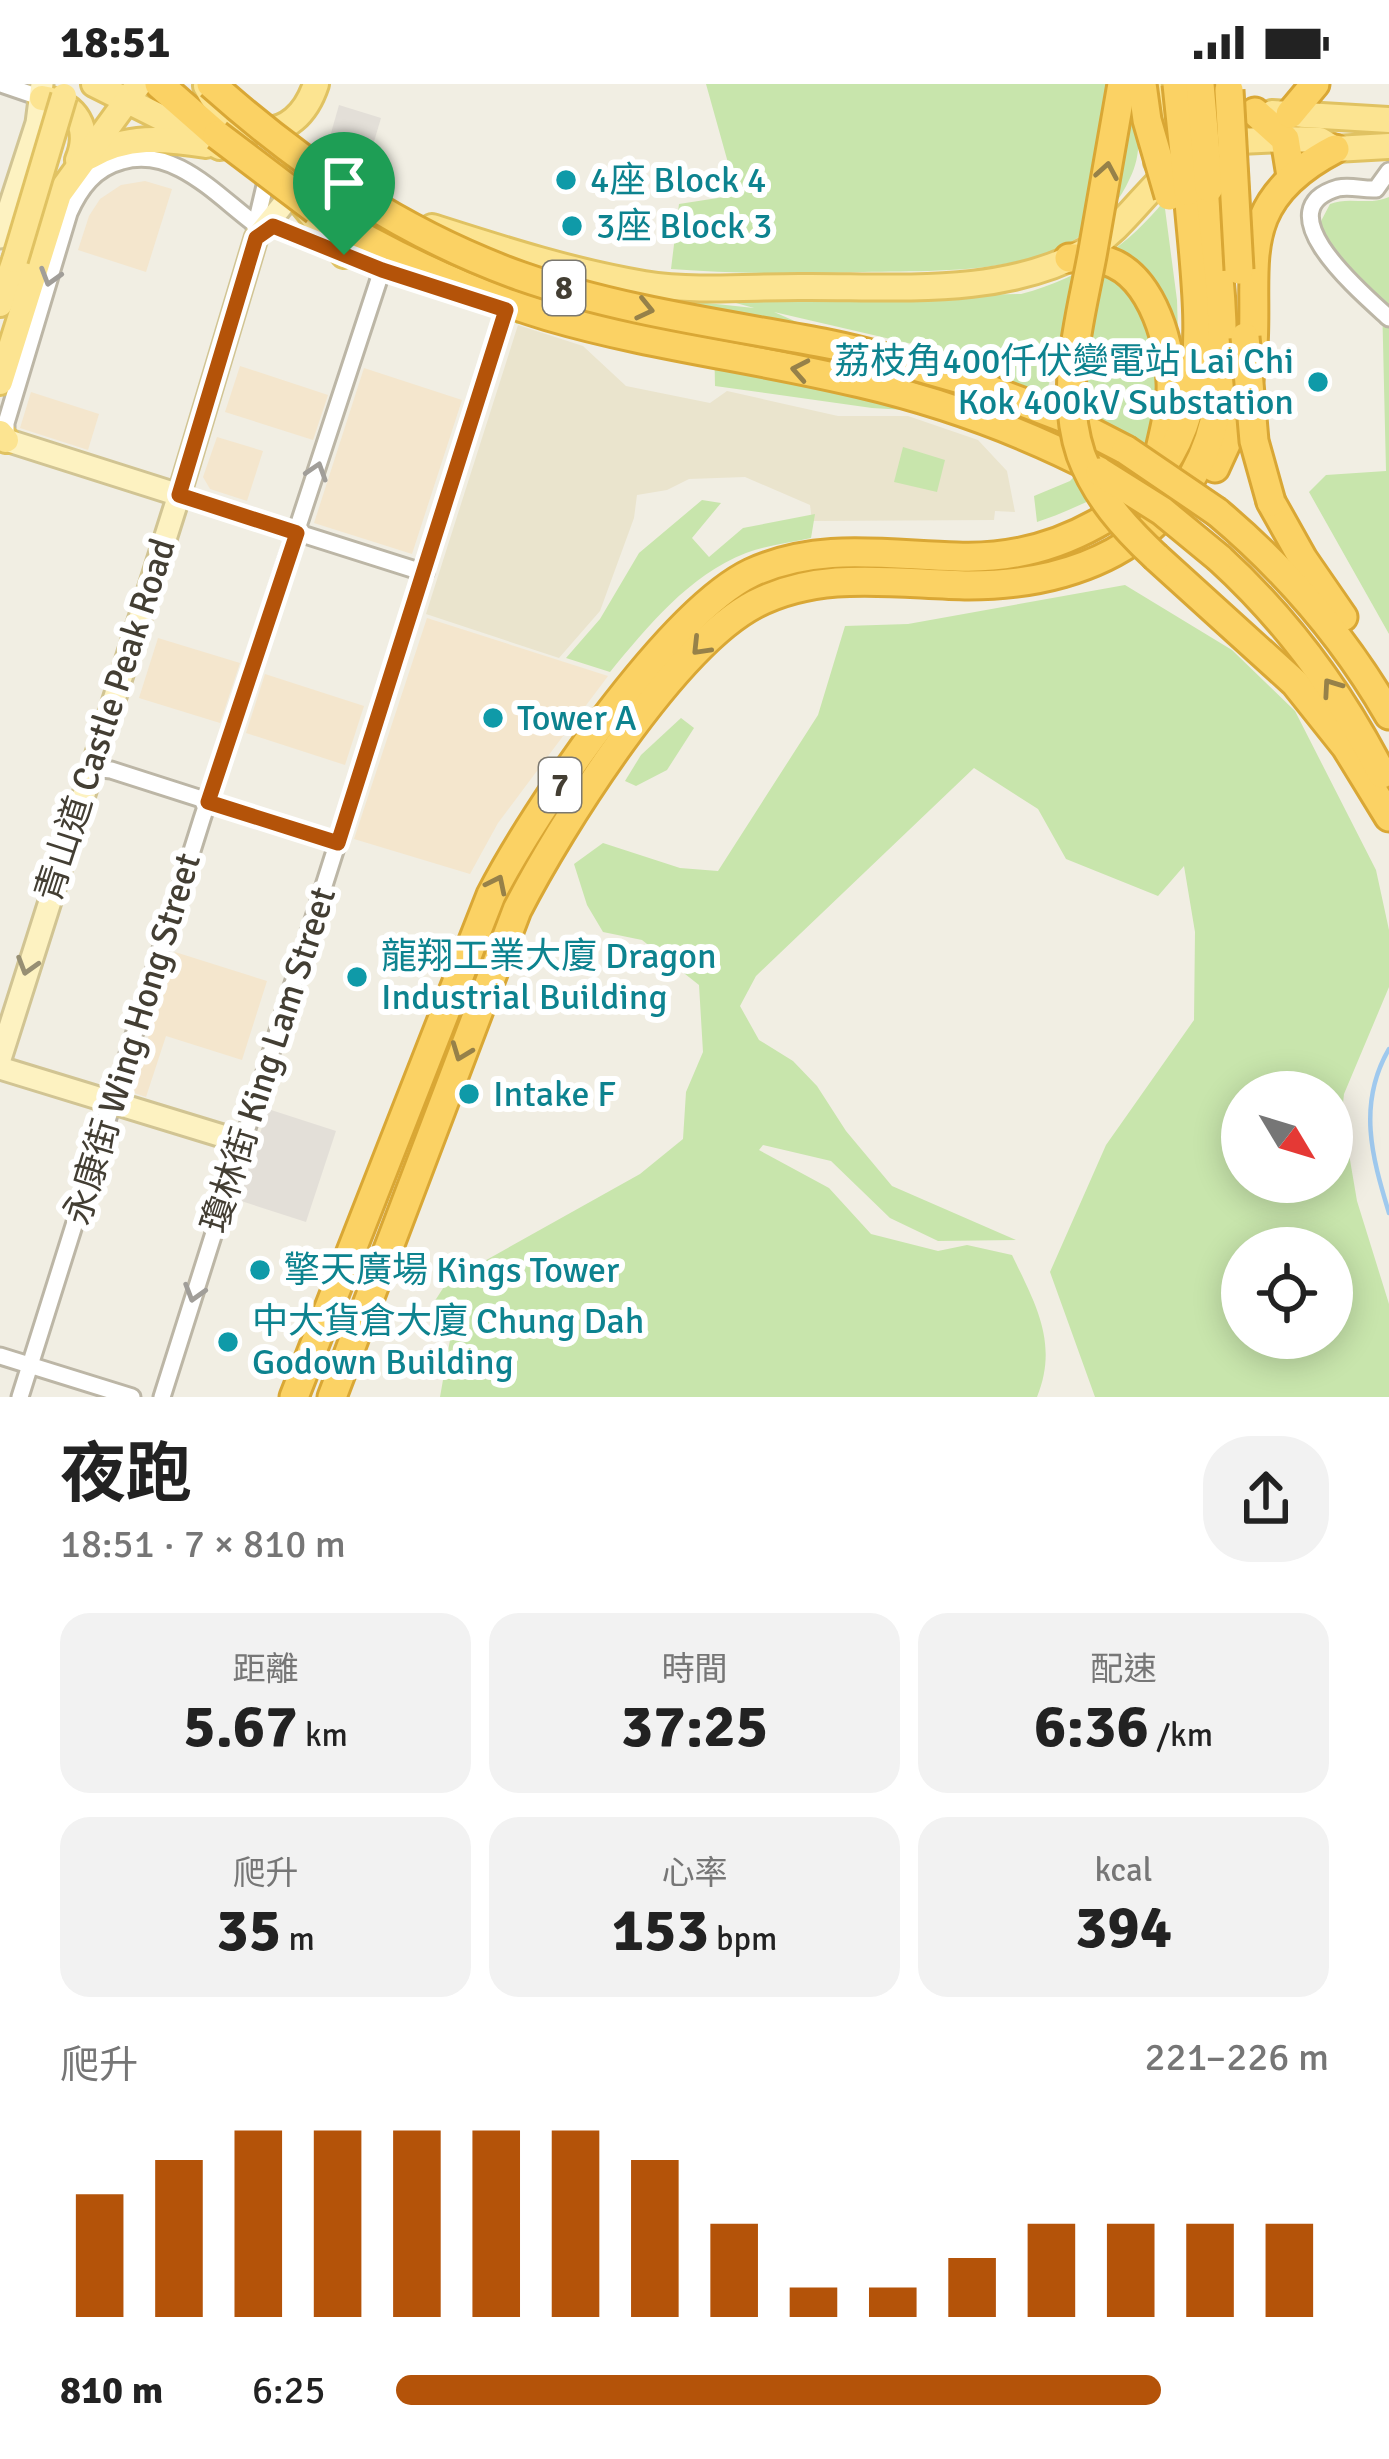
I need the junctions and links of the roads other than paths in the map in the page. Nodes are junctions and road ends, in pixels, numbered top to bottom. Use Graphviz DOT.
graph roads {
  1 [pos="1,84"];
  2 [pos="68,84"];
  3 [pos="93,84"];
  4 [pos="159,84"];
  5 [pos="208,84"];
  6 [pos="316,84"];
  7 [pos="1122,84"];
  8 [pos="1145,84"];
  9 [pos="1177,84"];
  10 [pos="1200,84"];
  11 [pos="1230,84"];
  12 [pos="1315,84"];
  13 [pos="42,91"];
  14 [pos="133,92"];
  15 [pos="1255,112"];
  16 [pos="1389,120"];
  17 [pos="1287,127"];
  18 [pos="1389,146"];
  19 [pos="221,148"];
  20 [pos="1335,149"];
  21 [pos="46,164"];
  22 [pos="85,171"];
  23 [pos="1389,171"];
  24 [pos="268,173"];
  25 [pos="1291,176"];
  26 [pos="299,185"];
  27 [pos="1189,192"];
  28 [pos="1127,216"];
  29 [pos="259,230"];
  30 [pos="0,237"];
  31 [pos="344,255"];
  32 [pos="1069,258"];
  33 [pos="382,270"];
  34 [pos="0,304"];
  35 [pos="1389,318"];
  36 [pos="0,382"];
  37 [pos="3,436"];
  38 [pos="1151,484"];
  39 [pos="1180,492"];
  40 [pos="179,495"];
  41 [pos="297,533"];
  42 [pos="425,573"];
  43 [pos="1389,692"];
  44 [pos="1389,715"];
  45 [pos="86,779"];
  46 [pos="1389,788"];
  47 [pos="208,802"];
  48 [pos="1389,817"];
  49 [pos="338,843"];
  50 [pos="0,1064"];
  51 [pos="112,1101"];
  52 [pos="242,1142"];
  53 [pos="0,1356"];
  54 [pos="30,1365"];
  55 [pos="120,1395"];
  56 [pos="20,1397"];
  57 [pos="162,1397"];
  58 [pos="295,1397"];
  59 [pos="332,1397"];
  1 -- 13 [label="street"];
  2 -- 21 [label="main road, bridge"];
  3 -- 14 [label="main road"];
  3 -- 21 [label="main road, bridge"];
  46 -- 4 [label="highway, 8, one-way, bridge"];
  5 -- 6 [label="main road"];
  5 -- 44 [label="highway, 8, one-way, bridge"];
  48 -- 7 [label="highway, one-way, bridge"];
  8 -- 15 [label="main road"];
  8 -- 27 [label="highway, bridge"];
  8 -- 28 [label="main road"];
  9 -- 27 [label="highway, 7, bridge"];
  10 -- 27 [label="highway, 7, bridge"];
  11 -- 43 [label="highway, bridge"];
  12 -- 17 [label="highway"];
  13 -- 22 [label="main road"];
  13 -- 30 [label="main road"];
  14 -- 19 [label="main road"];
  14 -- 22 [label="main road"];
  15 -- 17 [label="highway"];
  16 -- 17 [label="main road"];
  17 -- 20 [label="main road"];
  17 -- 25 [label="highway"];
  17 -- 28 [label="main road"];
  18 -- 20 [label="main road"];
  19 -- 22 [label="main road"];
  19 -- 24 [label="main road"];
  20 -- 25 [label="highway"];
  21 -- 34 [label="main road, bridge"];
  22 -- 29 [label="street"];
  22 -- 36 [label="main road"];
  22 -- 37 [label="street, one-way"];
  23 -- 35 [label="street"];
  24 -- 26 [label="main road"];
  24 -- 29 [label="street, 青山道 Castle Peak Road"];
  25 -- 39 [label="highway"];
  26 -- 29 [label="main road"];
  26 -- 31 [label="main road"];
  26 -- 32 [label="main road"];
  27 -- 38 [label="highway, 7"];
  27 -- 39 [label="highway, 7"];
  28 -- 32 [label="main road"];
  29 -- 31 [label="street"];
  29 -- 40 [label="main road, 青山道 Castle Peak Road"];
  31 -- 33 [label="street"];
  32 -- 38 [label="highway"];
  41 -- 33 [label="street, 永康街 Wing Hong Street, one-way"];
  33 -- 42 [label="street, 瓊林街 King Lam Street"];
  37 -- 40 [label="main road"];
  58 -- 38 [label="highway, 7, one-way, bridge"];
  39 -- 59 [label="highway, 7, one-way"];
  40 -- 41 [label="street"];
  40 -- 45 [label="main road, 青山道 Castle Peak Road"];
  41 -- 42 [label="street"];
  41 -- 47 [label="street, 永康街 Wing Hong Street"];
  42 -- 49 [label="street, 瓊林街 King Lam Street"];
  45 -- 47 [label="street"];
  45 -- 50 [label="main road, 青山道 Castle Peak Road, one-way"];
  47 -- 49 [label="street"];
  47 -- 51 [label="street, 永康街 Wing Hong Street"];
  49 -- 52 [label="street, 瓊林街 King Lam Street"];
  50 -- 51 [label="main road"];
  51 -- 52 [label="main road"];
  51 -- 54 [label="street, 永康街 Wing Hong Street"];
  52 -- 57 [label="street, 瓊林街 King Lam Street, one-way"];
  53 -- 54 [label="street"];
  54 -- 55 [label="street"];
  54 -- 56 [label="street, 永康街 Wing Hong Street"];
}
